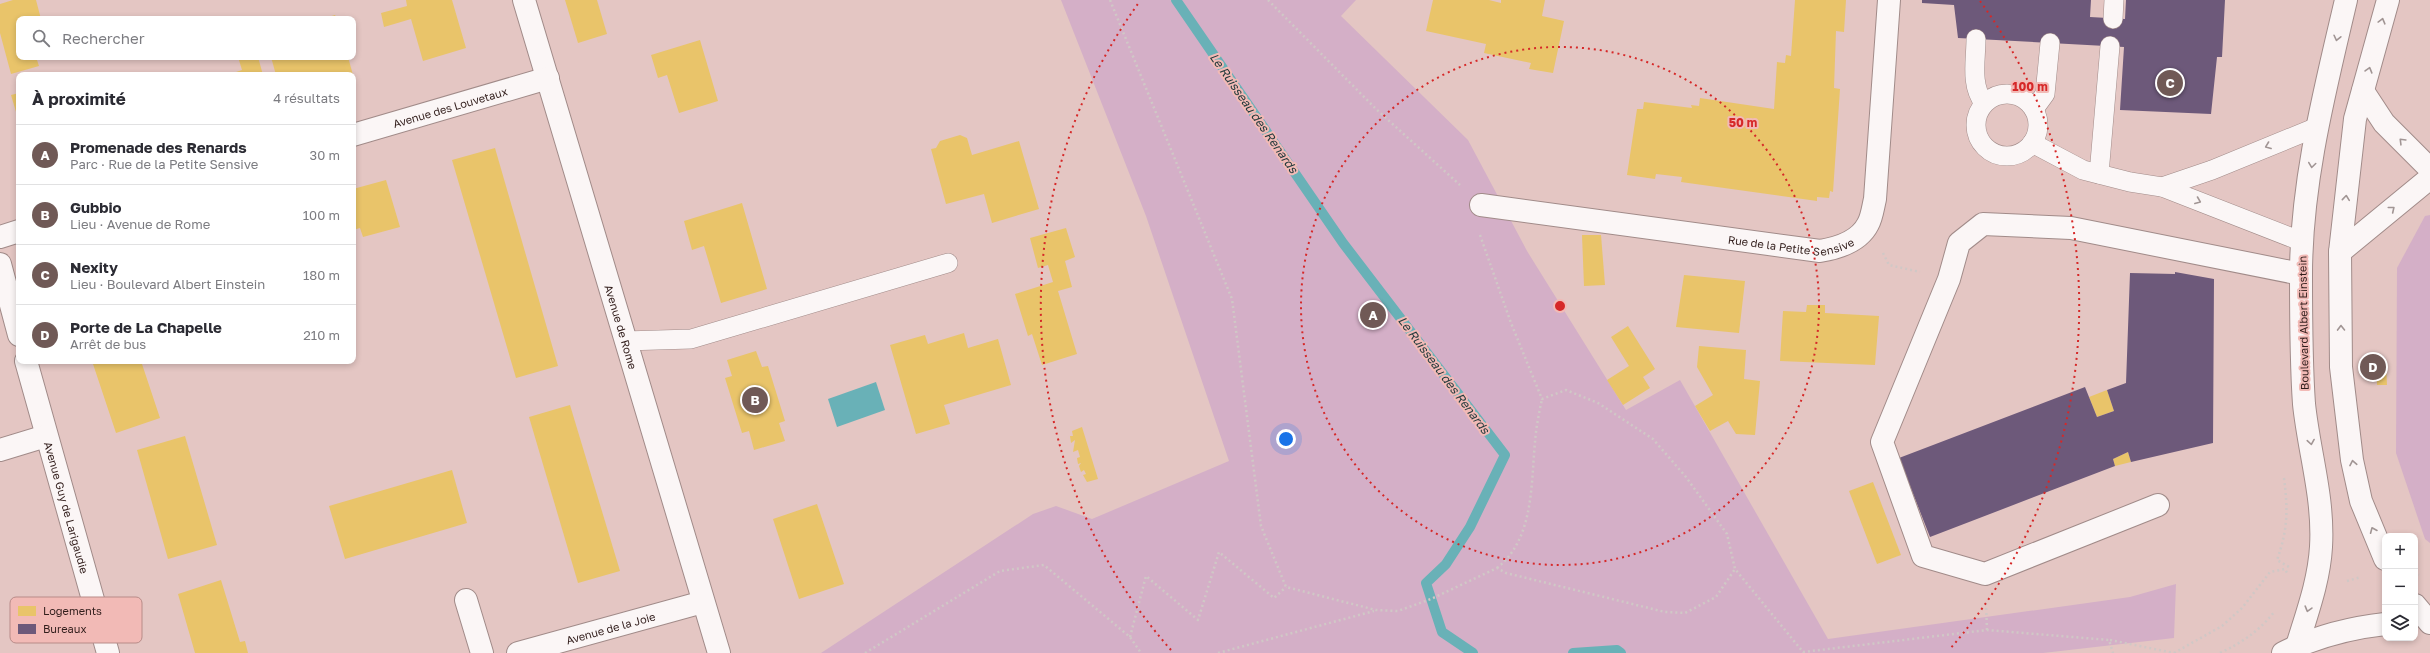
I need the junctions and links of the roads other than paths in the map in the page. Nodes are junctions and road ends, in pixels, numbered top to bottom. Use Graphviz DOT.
graph roads {
  1 [pos="524,0"];
  2 [pos="1889,0"];
  3 [pos="2114,0"];
  4 [pos="2346,0"];
  5 [pos="2388,0"];
  6 [pos="2113,19"];
  7 [pos="1976,39"];
  8 [pos="2050,43"];
  9 [pos="2110,46"];
  10 [pos="548,78"];
  11 [pos="2363,91"];
  12 [pos="1984,103"];
  13 [pos="2034,109"];
  14 [pos="2317,127"];
  15 [pos="356,134"];
  16 [pos="2032,143"];
  17 [pos="2430,169"];
  18 [pos="2099,174"];
  19 [pos="2430,178"];
  20 [pos="2162,187"];
  21 [pos="1481,205"];
  22 [pos="16,232"];
  23 [pos="0,237"];
  24 [pos="2303,242"];
  25 [pos="2340,252"];
  26 [pos="948,263"];
  27 [pos="0,264"];
  28 [pos="2301,274"];
  29 [pos="16,324"];
  30 [pos="625,340"];
  31 [pos="27,364"];
  32 [pos="46,436"];
  33 [pos="0,450"];
  34 [pos="2158,505"];
  35 [pos="2382,552"];
  36 [pos="92,597"];
  37 [pos="466,600"];
  38 [pos="703,602"];
  39 [pos="2418,609"];
  40 [pos="2430,623"];
  41 [pos="2382,624"];
  42 [pos="2418,625"];
  43 [pos="2430,626"];
  44 [pos="105,643"];
  45 [pos="2290,649"];
  46 [pos="108,653"];
  47 [pos="482,653"];
  48 [pos="518,653"];
  49 [pos="719,653"];
  1 -- 10 [label="street, Avenue de Rome"];
  2 -- 21 [label="street, Rue de la Petite Sensive"];
  3 -- 6 [label="lane"];
  4 -- 14 [label="street, Boulevard Albert Einstein, one-way"];
  11 -- 5 [label="street, one-way"];
  7 -- 12 [label="lane"];
  8 -- 13 [label="lane"];
  9 -- 18 [label="lane"];
  10 -- 15 [label="street, Avenue des Louvetaux"];
  10 -- 30 [label="street, Avenue de Rome"];
  17 -- 11 [label="street, one-way"];
  25 -- 11 [label="street, one-way"];
  12 -- 13 [label="lane"];
  12 -- 16 [label="lane"];
  13 -- 16 [label="lane"];
  14 -- 20 [label="lane, one-way"];
  14 -- 24 [label="street, Boulevard Albert Einstein, one-way"];
  16 -- 18 [label="lane"];
  18 -- 20 [label="lane"];
  25 -- 19 [label="street, one-way"];
  20 -- 24 [label="lane, one-way"];
  22 -- 23 [label="street"];
  24 -- 28 [label="street, Boulevard Albert Einstein"];
  35 -- 25 [label="street, one-way"];
  26 -- 30 [label="lane"];
  27 -- 29 [label="street"];
  28 -- 34 [label="street"];
  28 -- 45 [label="street, Boulevard Albert Einstein, one-way"];
  30 -- 38 [label="street, Avenue de Rome"];
  31 -- 32 [label="street, Avenue Guy de Larigaudie"];
  32 -- 33 [label="street"];
  32 -- 36 [label="street, Avenue Guy de Larigaudie"];
  37 -- 47 [label="street"];
  38 -- 48 [label="street, Avenue de la Joie"];
  38 -- 49 [label="street, Avenue de Rome"];
  39 -- 40 [label="street"];
  41 -- 45 [label="street"];
  42 -- 43 [label="street"];
  44 -- 46 [label="street, Avenue Guy de Larigaudie"];
}
